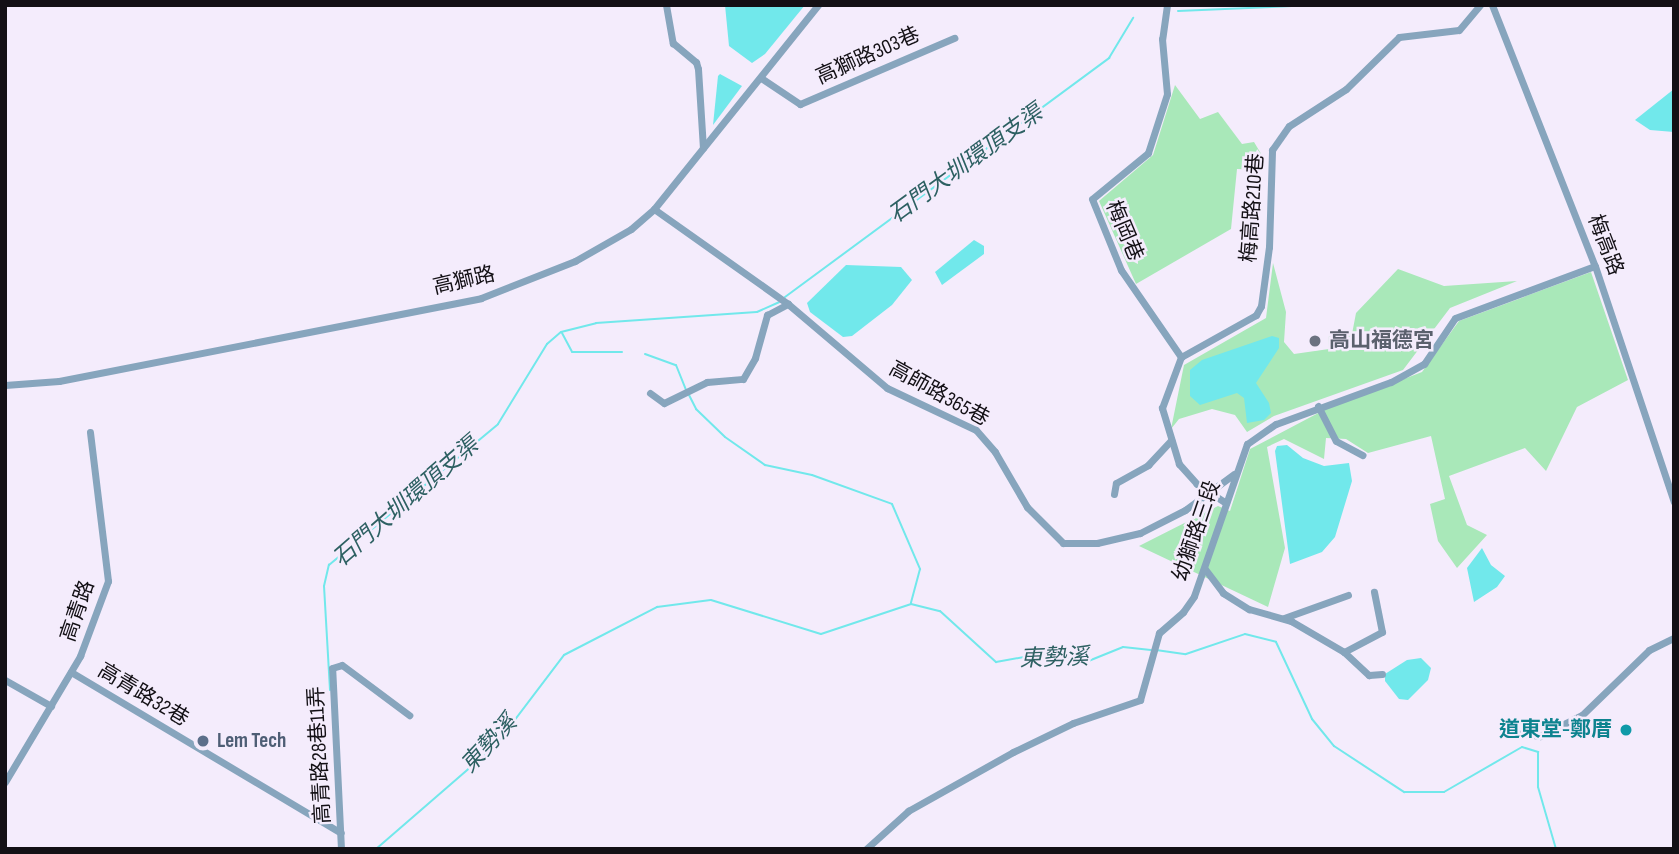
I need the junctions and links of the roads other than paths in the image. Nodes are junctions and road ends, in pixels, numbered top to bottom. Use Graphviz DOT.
graph roads {
  1 [pos="666,5"];
  2 [pos="818,5"];
  3 [pos="1167,5"];
  4 [pos="1480,5"];
  5 [pos="1492,5"];
  6 [pos="954,38"];
  7 [pos="761,78"];
  8 [pos="703,148"];
  9 [pos="653,209"];
  10 [pos="1595,266"];
  11 [pos="789,304"];
  12 [pos="1181,357"];
  13 [pos="5,384"];
  14 [pos="650,393"];
  15 [pos="1318,407"];
  16 [pos="90,432"];
  17 [pos="1171,440"];
  18 [pos="1362,455"];
  19 [pos="1235,473"];
  20 [pos="1210,491"];
  21 [pos="1114,494"];
  22 [pos="1673,499"];
  23 [pos="1226,503"];
  24 [pos="1205,569"];
  25 [pos="1374,592"];
  26 [pos="1348,595"];
  27 [pos="1284,618"];
  28 [pos="1674,639"];
  29 [pos="1344,652"];
  30 [pos="71,672"];
  31 [pos="1382,674"];
  32 [pos="5,680"];
  33 [pos="51,706"];
  34 [pos="409,715"];
  35 [pos="1504,732"];
  36 [pos="5,782"];
  37 [pos="341,834"];
  38 [pos="341,849"];
  39 [pos="866,849"];
  1 -- 8 [label="street"];
  2 -- 7 [label="street, 高獅路"];
  3 -- 12 [label="street, 梅岡巷"];
  4 -- 12 [label="street, 梅高路210巷"];
  5 -- 10 [label="street, 梅高路"];
  6 -- 7 [label="street, 高獅路303巷"];
  7 -- 8 [label="street, 高獅路"];
  8 -- 9 [label="street, 高獅路"];
  9 -- 11 [label="street, 高師路365巷"];
  9 -- 13 [label="street, 高獅路"];
  10 -- 15 [label="street, 幼獅路三段"];
  10 -- 22 [label="street, 梅高路"];
  11 -- 14 [label="street"];
  11 -- 20 [label="street, 高師路365巷"];
  12 -- 17 [label="street"];
  15 -- 18 [label="street"];
  15 -- 19 [label="street, 幼獅路三段"];
  16 -- 30 [label="street, 高青路"];
  17 -- 20 [label="street"];
  17 -- 21 [label="street"];
  19 -- 20 [label="street, 高師路365巷"];
  19 -- 23 [label="street, 幼獅路三段"];
  20 -- 23 [label="street"];
  23 -- 24 [label="street, 幼獅路三段"];
  24 -- 27 [label="street"];
  24 -- 39 [label="street, 幼獅路三段"];
  25 -- 29 [label="street"];
  26 -- 27 [label="street"];
  27 -- 29 [label="street"];
  28 -- 35 [label="street"];
  29 -- 31 [label="street"];
  30 -- 33 [label="street, 高青路"];
  30 -- 37 [label="street, 高青路32巷"];
  32 -- 33 [label="street"];
  33 -- 36 [label="street, 高青路"];
  34 -- 37 [label="street, 高青路28巷11弄"];
  37 -- 38 [label="street, 高青路28巷11弄"];
}
